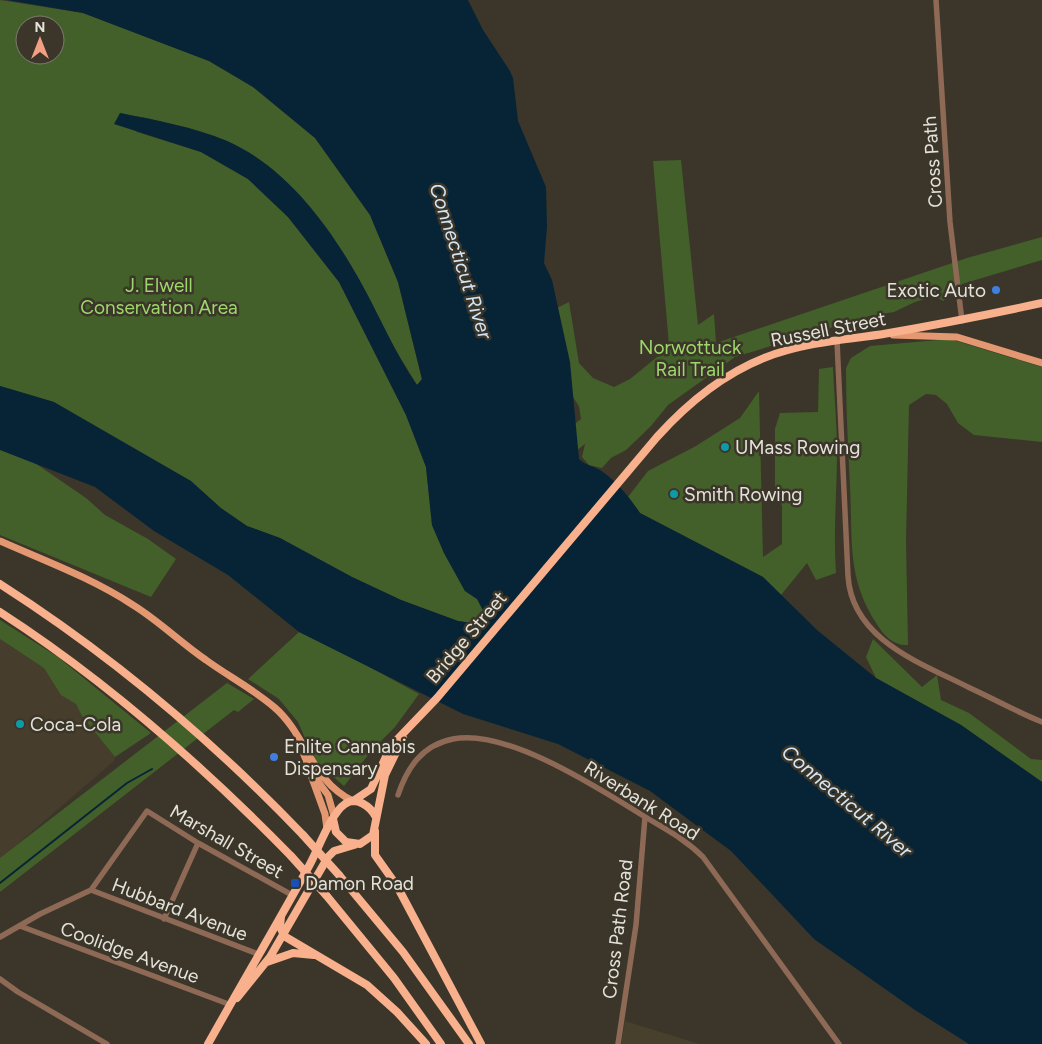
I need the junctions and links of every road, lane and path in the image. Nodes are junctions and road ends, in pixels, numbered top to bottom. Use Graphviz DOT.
graph roads {
  1 [pos="936,0"];
  2 [pos="1042,303"];
  3 [pos="962,321"];
  4 [pos="877,335"];
  5 [pos="837,341"];
  6 [pos="1042,363"];
  7 [pos="0,542"];
  8 [pos="552,560"];
  9 [pos="0,584"];
  10 [pos="0,612"];
  11 [pos="1042,722"];
  12 [pos="405,734"];
  13 [pos="300,742"];
  14 [pos="310,772"];
  15 [pos="398,795"];
  16 [pos="353,801"];
  17 [pos="376,816"];
  18 [pos="334,817"];
  19 [pos="645,817"];
  20 [pos="327,831"];
  21 [pos="375,831"];
  22 [pos="198,843"];
  23 [pos="354,844"];
  24 [pos="91,890"];
  25 [pos="292,896"];
  26 [pos="283,913"];
  27 [pos="164,919"];
  28 [pos="20,926"];
  29 [pos="284,936"];
  30 [pos="0,937"];
  31 [pos="258,954"];
  32 [pos="321,957"];
  33 [pos="266,963"];
  34 [pos="0,979"];
  35 [pos="231,1005"];
  36 [pos="107,1044"];
  37 [pos="208,1044"];
  38 [pos="426,1044"];
  39 [pos="441,1044"];
  40 [pos="469,1044"];
  41 [pos="481,1044"];
  42 [pos="618,1044"];
  43 [pos="839,1044"];
  1 -- 3 [label="street, Cross Path"];
  2 -- 3 [label="highway, Russell Street"];
  3 -- 4 [label="highway, Russell Street"];
  4 -- 5 [label="highway, Russell Street"];
  4 -- 6 [label="main road"];
  5 -- 8 [label="highway, Russell Street"];
  5 -- 11 [label="street"];
  7 -- 13 [label="main road"];
  8 -- 12 [label="highway, Bridge Street"];
  9 -- 40 [label="highway, bridge"];
  10 -- 39 [label="highway, bridge"];
  12 -- 16 [label="highway, Bridge Street"];
  12 -- 17 [label="highway, Bridge Street"];
  13 -- 14 [label="main road"];
  13 -- 16 [label="main road"];
  14 -- 18 [label="main road"];
  14 -- 20 [label="main road"];
  15 -- 19 [label="street, Riverbank Road"];
  16 -- 17 [label="highway"];
  16 -- 18 [label="highway"];
  17 -- 21 [label="highway"];
  18 -- 20 [label="highway"];
  18 -- 23 [label="highway"];
  19 -- 42 [label="street, Cross Path Road"];
  19 -- 43 [label="street, Riverbank Road"];
  20 -- 25 [label="highway"];
  21 -- 23 [label="highway"];
  21 -- 41 [label="highway"];
  22 -- 24 [label="street, Marshall Street"];
  22 -- 25 [label="street, Marshall Street"];
  22 -- 27 [label="street"];
  23 -- 29 [label="highway"];
  24 -- 27 [label="street, Hubbard Avenue"];
  24 -- 28 [label="street"];
  25 -- 26 [label="highway"];
  26 -- 29 [label="highway"];
  26 -- 31 [label="highway"];
  27 -- 31 [label="street, Hubbard Avenue"];
  28 -- 30 [label="street"];
  28 -- 35 [label="street, Coolidge Avenue"];
  29 -- 32 [label="highway"];
  29 -- 33 [label="highway"];
  31 -- 35 [label="highway"];
  32 -- 33 [label="highway"];
  32 -- 38 [label="highway"];
  33 -- 35 [label="highway"];
  34 -- 36 [label="street"];
  35 -- 37 [label="highway"];
}
